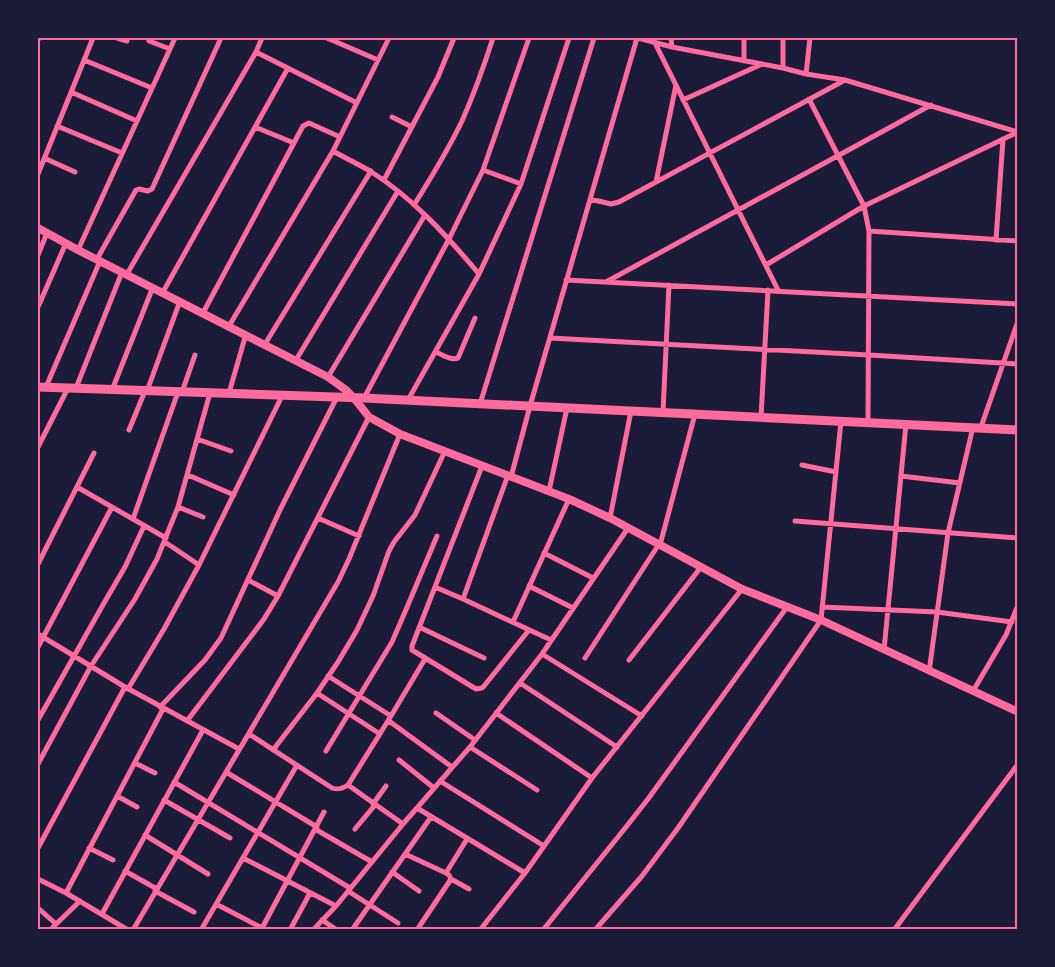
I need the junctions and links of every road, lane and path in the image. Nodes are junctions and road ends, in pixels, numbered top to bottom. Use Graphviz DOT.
graph roads {
  1 [pos="93,38"];
  2 [pos="117,38"];
  3 [pos="175,38"];
  4 [pos="221,38"];
  5 [pos="262,38"];
  6 [pos="327,38"];
  7 [pos="345,38"];
  8 [pos="389,38"];
  9 [pos="454,38"];
  10 [pos="493,38"];
  11 [pos="529,38"];
  12 [pos="568,38"];
  13 [pos="594,38"];
  14 [pos="637,38"];
  15 [pos="671,38"];
  16 [pos="744,38"];
  17 [pos="784,38"];
  18 [pos="810,38"];
  19 [pos="149,40"];
  20 [pos="127,41"];
  21 [pos="654,43"];
  22 [pos="343,44"];
  23 [pos="672,47"];
  24 [pos="170,49"];
  25 [pos="256,52"];
  26 [pos="84,60"];
  27 [pos="378,60"];
  28 [pos="744,61"];
  29 [pos="762,64"];
  30 [pos="288,68"];
  31 [pos="784,68"];
  32 [pos="806,74"];
  33 [pos="845,80"];
  34 [pos="676,85"];
  35 [pos="152,88"];
  36 [pos="71,92"];
  37 [pos="809,99"];
  38 [pos="683,100"];
  39 [pos="357,103"];
  40 [pos="931,106"];
  41 [pos="392,117"];
  42 [pos="137,121"];
  43 [pos="57,126"];
  44 [pos="255,127"];
  45 [pos="412,127"];
  46 [pos="1018,132"];
  47 [pos="340,137"];
  48 [pos="1003,139"];
  49 [pos="294,144"];
  50 [pos="333,151"];
  51 [pos="122,153"];
  52 [pos="710,153"];
  53 [pos="838,155"];
  54 [pos="41,159"];
  55 [pos="483,170"];
  56 [pos="371,171"];
  57 [pos="74,172"];
  58 [pos="38,174"];
  59 [pos="384,180"];
  60 [pos="656,182"];
  61 [pos="521,184"];
  62 [pos="398,191"];
  63 [pos="590,199"];
  64 [pos="414,205"];
  65 [pos="864,206"];
  66 [pos="738,210"];
  67 [pos="425,215"];
  68 [pos="38,228"];
  69 [pos="869,231"];
  70 [pos="47,232"];
  71 [pos="449,239"];
  72 [pos="996,240"];
  73 [pos="1018,241"];
  74 [pos="66,243"];
  75 [pos="78,250"];
  76 [pos="38,255"];
  77 [pos="98,260"];
  78 [pos="766,265"];
  79 [pos="125,273"];
  80 [pos="479,274"];
  81 [pos="566,280"];
  82 [pos="605,282"];
  83 [pos="669,285"];
  84 [pos="153,287"];
  85 [pos="768,290"];
  86 [pos="778,290"];
  87 [pos="163,292"];
  88 [pos="869,295"];
  89 [pos="180,301"];
  90 [pos="1018,304"];
  91 [pos="38,307"];
  92 [pos="203,312"];
  93 [pos="475,318"];
  94 [pos="1018,321"];
  95 [pos="229,326"];
  96 [pos="246,334"];
  97 [pos="550,338"];
  98 [pos="265,344"];
  99 [pos="666,344"];
  100 [pos="765,349"];
  101 [pos="436,352"];
  102 [pos="195,355"];
  103 [pos="869,355"];
  104 [pos="296,360"];
  105 [pos="1003,363"];
  106 [pos="1018,364"];
  107 [pos="328,377"];
  108 [pos="42,387"];
  109 [pos="72,388"];
  110 [pos="112,390"];
  111 [pos="146,391"];
  112 [pos="180,392"];
  113 [pos="210,393"];
  114 [pos="229,394"];
  115 [pos="282,396"];
  116 [pos="337,397"];
  117 [pos="354,398"];
  118 [pos="364,398"];
  119 [pos="408,400"];
  120 [pos="480,404"];
  121 [pos="530,406"];
  122 [pos="566,408"];
  123 [pos="631,411"];
  124 [pos="663,412"];
  125 [pos="695,414"];
  126 [pos="369,417"];
  127 [pos="761,417"];
  128 [pos="841,420"];
  129 [pos="868,422"];
  130 [pos="906,424"];
  131 [pos="977,427"];
  132 [pos="128,430"];
  133 [pos="1018,430"];
  134 [pos="400,434"];
  135 [pos="197,439"];
  136 [pos="38,447"];
  137 [pos="231,451"];
  138 [pos="445,451"];
  139 [pos="94,453"];
  140 [pos="802,465"];
  141 [pos="482,466"];
  142 [pos="836,472"];
  143 [pos="188,475"];
  144 [pos="510,476"];
  145 [pos="901,476"];
  146 [pos="960,483"];
  147 [pos="77,487"];
  148 [pos="549,492"];
  149 [pos="234,495"];
  150 [pos="569,499"];
  151 [pos="112,507"];
  152 [pos="178,507"];
  153 [pos="204,517"];
  154 [pos="318,518"];
  155 [pos="610,518"];
  156 [pos="133,519"];
  157 [pos="795,521"];
  158 [pos="830,524"];
  159 [pos="144,526"];
  160 [pos="628,528"];
  161 [pos="896,529"];
  162 [pos="948,533"];
  163 [pos="359,536"];
  164 [pos="437,536"];
  165 [pos="1018,538"];
  166 [pos="166,540"];
  167 [pos="660,545"];
  168 [pos="544,553"];
  169 [pos="38,564"];
  170 [pos="199,565"];
  171 [pos="701,567"];
  172 [pos="593,578"];
  173 [pos="248,580"];
  174 [pos="529,586"];
  175 [pos="435,587"];
  176 [pos="742,589"];
  177 [pos="278,596"];
  178 [pos="463,599"];
  179 [pos="1017,606"];
  180 [pos="786,607"];
  181 [pos="822,607"];
  182 [pos="573,608"];
  183 [pos="888,610"];
  184 [pos="938,612"];
  185 [pos="821,620"];
  186 [pos="513,622"];
  187 [pos="1012,622"];
  188 [pos="419,627"];
  189 [pos="529,630"];
  190 [pos="38,634"];
  191 [pos="44,637"];
  192 [pos="551,640"];
  193 [pos="38,647"];
  194 [pos="884,650"];
  195 [pos="542,654"];
  196 [pos="74,655"];
  197 [pos="484,658"];
  198 [pos="585,658"];
  199 [pos="425,659"];
  200 [pos="628,660"];
  201 [pos="92,666"];
  202 [pos="929,672"];
  203 [pos="328,676"];
  204 [pos="520,683"];
  205 [pos="127,688"];
  206 [pos="973,692"];
  207 [pos="317,693"];
  208 [pos="359,696"];
  209 [pos="162,708"];
  210 [pos="1018,712"];
  211 [pos="436,713"];
  212 [pos="349,714"];
  213 [pos="496,714"];
  214 [pos="642,716"];
  215 [pos="390,719"];
  216 [pos="38,720"];
  217 [pos="187,721"];
  218 [pos="203,730"];
  219 [pos="248,734"];
  220 [pos="380,734"];
  221 [pos="475,740"];
  222 [pos="470,747"];
  223 [pos="617,748"];
  224 [pos="239,749"];
  225 [pos="273,750"];
  226 [pos="326,751"];
  227 [pos="399,760"];
  228 [pos="134,763"];
  229 [pos="38,764"];
  230 [pos="1018,764"];
  231 [pos="297,765"];
  232 [pos="452,767"];
  233 [pos="226,772"];
  234 [pos="155,774"];
  235 [pos="592,778"];
  236 [pos="440,781"];
  237 [pos="174,782"];
  238 [pos="348,785"];
  239 [pos="386,786"];
  240 [pos="434,788"];
  241 [pos="537,790"];
  242 [pos="117,796"];
  243 [pos="164,800"];
  244 [pos="208,802"];
  245 [pos="275,802"];
  246 [pos="374,804"];
  247 [pos="137,807"];
  248 [pos="417,808"];
  249 [pos="324,812"];
  250 [pos="431,817"];
  251 [pos="198,819"];
  252 [pos="403,824"];
  253 [pos="316,828"];
  254 [pos="355,829"];
  255 [pos="258,832"];
  256 [pos="145,835"];
  257 [pos="230,838"];
  258 [pos="467,838"];
  259 [pos="544,846"];
  260 [pos="38,848"];
  261 [pos="89,848"];
  262 [pos="404,854"];
  263 [pos="177,855"];
  264 [pos="243,858"];
  265 [pos="300,858"];
  266 [pos="113,860"];
  267 [pos="372,862"];
  268 [pos="125,871"];
  269 [pos="392,872"];
  270 [pos="446,873"];
  271 [pos="525,873"];
  272 [pos="208,874"];
  273 [pos="38,879"];
  274 [pos="450,879"];
  275 [pos="287,881"];
  276 [pos="349,889"];
  277 [pos="470,889"];
  278 [pos="156,890"];
  279 [pos="420,891"];
  280 [pos="310,892"];
  281 [pos="66,893"];
  282 [pos="80,901"];
  283 [pos="216,904"];
  284 [pos="370,905"];
  285 [pos="336,906"];
  286 [pos="38,908"];
  287 [pos="194,912"];
  288 [pos="102,914"];
  289 [pos="322,920"];
  290 [pos="398,923"];
  291 [pos="56,924"];
  292 [pos="263,929"];
  293 [pos="50,930"];
  294 [pos="128,930"];
  295 [pos="133,930"];
  296 [pos="201,930"];
  297 [pos="290,930"];
  298 [pos="313,930"];
  299 [pos="338,930"];
  300 [pos="352,930"];
  301 [pos="417,930"];
  302 [pos="480,930"];
  303 [pos="543,930"];
  304 [pos="596,930"];
  305 [pos="894,930"];
  1 -- 26 [label="street"];
  2 -- 20 [label="street"];
  3 -- 24 [label="street"];
  4 -- 77 [label="street"];
  5 -- 25 [label="street"];
  6 -- 22 [label="street"];
  7 -- 22 [label="street"];
  8 -- 27 [label="street"];
  9 -- 45 [label="street"];
  10 -- 64 [label="street"];
  11 -- 55 [label="street"];
  12 -- 61 [label="street"];
  13 -- 120 [label="street"];
  14 -- 21 [label="street"];
  14 -- 63 [label="street"];
  15 -- 23 [label="street"];
  16 -- 28 [label="street"];
  17 -- 31 [label="street"];
  18 -- 32 [label="street"];
  19 -- 24 [label="street"];
  21 -- 23 [label="street"];
  21 -- 34 [label="street"];
  22 -- 27 [label="street"];
  23 -- 28 [label="street"];
  24 -- 35 [label="street"];
  25 -- 30 [label="street"];
  25 -- 79 [label="street"];
  26 -- 35 [label="street"];
  26 -- 36 [label="street"];
  27 -- 39 [label="street"];
  28 -- 29 [label="street"];
  29 -- 31 [label="street"];
  29 -- 38 [label="street"];
  30 -- 39 [label="street"];
  30 -- 44 [label="street"];
  31 -- 32 [label="street"];
  32 -- 33 [label="street"];
  33 -- 37 [label="street"];
  33 -- 40 [label="street"];
  34 -- 38 [label="street"];
  34 -- 60 [label="street"];
  35 -- 42 [label="street"];
  36 -- 42 [label="street"];
  36 -- 43 [label="street"];
  37 -- 52 [label="street"];
  37 -- 53 [label="street"];
  38 -- 52 [label="street"];
  39 -- 47 [label="street"];
  40 -- 46 [label="street"];
  40 -- 53 [label="street"];
  41 -- 45 [label="street"];
  42 -- 51 [label="street"];
  43 -- 51 [label="street"];
  43 -- 54 [label="street"];
  44 -- 49 [label="street"];
  44 -- 87 [label="street"];
  45 -- 59 [label="street"];
  46 -- 48 [label="street"];
  47 -- 49 [label="street"];
  47 -- 50 [label="street"];
  48 -- 65 [label="street"];
  48 -- 72 [label="street"];
  49 -- 92 [label="street"];
  50 -- 56 [label="street"];
  50 -- 95 [label="street"];
  51 -- 75 [label="street"];
  52 -- 60 [label="street"];
  52 -- 66 [label="street"];
  53 -- 65 [label="street"];
  53 -- 66 [label="street"];
  54 -- 57 [label="street"];
  54 -- 58 [label="street"];
  55 -- 61 [label="street"];
  55 -- 71 [label="street"];
  56 -- 59 [label="street"];
  56 -- 98 [label="street"];
  59 -- 62 [label="street"];
  60 -- 63 [label="street"];
  61 -- 80 [label="street"];
  62 -- 64 [label="street"];
  62 -- 104 [label="street"];
  63 -- 81 [label="street"];
  64 -- 67 [label="street"];
  65 -- 69 [label="street"];
  65 -- 78 [label="street"];
  66 -- 78 [label="street"];
  66 -- 82 [label="street"];
  67 -- 71 [label="street"];
  67 -- 107 [label="street"];
  68 -- 70 [label="street"];
  69 -- 72 [label="street"];
  69 -- 88 [label="street"];
  70 -- 74 [label="street"];
  70 -- 76 [label="street"];
  71 -- 80 [label="street"];
  71 -- 118 [label="street"];
  72 -- 73 [label="street"];
  74 -- 75 [label="street"];
  74 -- 91 [label="street"];
  75 -- 77 [label="street"];
  77 -- 79 [label="street"];
  77 -- 108 [label="street"];
  78 -- 86 [label="street"];
  79 -- 84 [label="street"];
  79 -- 109 [label="street"];
  80 -- 101 [label="street"];
  81 -- 82 [label="street"];
  81 -- 97 [label="street"];
  82 -- 83 [label="street"];
  83 -- 85 [label="street"];
  83 -- 99 [label="street"];
  84 -- 87 [label="street"];
  84 -- 110 [label="street"];
  85 -- 86 [label="street"];
  85 -- 100 [label="street"];
  86 -- 88 [label="street"];
  87 -- 89 [label="street"];
  88 -- 90 [label="street"];
  88 -- 103 [label="street"];
  89 -- 92 [label="street"];
  89 -- 111 [label="street"];
  92 -- 95 [label="street"];
  93 -- 101 [label="street"];
  94 -- 105 [label="street"];
  95 -- 96 [label="street"];
  96 -- 98 [label="street"];
  96 -- 114 [label="street"];
  97 -- 99 [label="street"];
  97 -- 121 [label="street"];
  98 -- 104 [label="street"];
  99 -- 100 [label="street"];
  99 -- 124 [label="street"];
  100 -- 103 [label="street"];
  100 -- 127 [label="street"];
  101 -- 119 [label="street"];
  102 -- 112 [label="street"];
  103 -- 105 [label="street"];
  103 -- 129 [label="street"];
  104 -- 107 [label="street"];
  105 -- 106 [label="street"];
  105 -- 131 [label="street"];
  107 -- 117 [label="street"];
  108 -- 109 [label="main road"];
  109 -- 110 [label="main road"];
  109 -- 136 [label="street"];
  110 -- 111 [label="main road"];
  111 -- 112 [label="main road"];
  111 -- 132 [label="street"];
  112 -- 113 [label="main road"];
  112 -- 156 [label="street"];
  113 -- 114 [label="main road"];
  113 -- 135 [label="street"];
  114 -- 115 [label="main road"];
  115 -- 116 [label="main road"];
  115 -- 149 [label="street"];
  116 -- 117 [label="main road"];
  116 -- 173 [label="street"];
  117 -- 118 [label="main road"];
  117 -- 126 [label="street"];
  118 -- 119 [label="main road"];
  119 -- 120 [label="main road"];
  120 -- 121 [label="main road"];
  121 -- 122 [label="main road"];
  121 -- 144 [label="street"];
  122 -- 123 [label="main road"];
  122 -- 148 [label="street"];
  123 -- 124 [label="main road"];
  123 -- 155 [label="street"];
  124 -- 125 [label="main road"];
  125 -- 127 [label="main road"];
  125 -- 167 [label="street"];
  126 -- 134 [label="street"];
  126 -- 154 [label="street"];
  127 -- 128 [label="main road"];
  128 -- 129 [label="main road"];
  128 -- 142 [label="street"];
  129 -- 130 [label="main road"];
  130 -- 131 [label="main road"];
  130 -- 145 [label="street"];
  131 -- 133 [label="main road"];
  131 -- 146 [label="street"];
  134 -- 138 [label="street"];
  134 -- 163 [label="street"];
  135 -- 137 [label="street"];
  135 -- 143 [label="street"];
  138 -- 141 [label="street"];
  138 -- 203 [label="street"];
  139 -- 147 [label="street"];
  140 -- 142 [label="street"];
  141 -- 144 [label="street"];
  141 -- 175 [label="street"];
  142 -- 158 [label="street"];
  143 -- 149 [label="street"];
  143 -- 152 [label="street"];
  144 -- 148 [label="street"];
  144 -- 178 [label="street"];
  145 -- 146 [label="street"];
  145 -- 161 [label="street"];
  146 -- 162 [label="street"];
  147 -- 151 [label="street"];
  147 -- 169 [label="street"];
  148 -- 150 [label="street"];
  149 -- 170 [label="street"];
  150 -- 155 [label="street"];
  150 -- 168 [label="street"];
  151 -- 156 [label="street"];
  151 -- 191 [label="street"];
  152 -- 153 [label="street"];
  152 -- 166 [label="street"];
  154 -- 163 [label="street"];
  154 -- 177 [label="street"];
  155 -- 160 [label="street"];
  156 -- 159 [label="street"];
  157 -- 158 [label="street"];
  158 -- 161 [label="street"];
  158 -- 181 [label="street"];
  159 -- 166 [label="street"];
  159 -- 196 [label="street"];
  160 -- 167 [label="street"];
  160 -- 172 [label="street"];
  161 -- 162 [label="street"];
  161 -- 183 [label="street"];
  162 -- 165 [label="street"];
  162 -- 184 [label="street"];
  163 -- 219 [label="street"];
  164 -- 208 [label="street"];
  166 -- 170 [label="street"];
  166 -- 201 [label="street"];
  167 -- 171 [label="street"];
  167 -- 198 [label="street"];
  168 -- 172 [label="street"];
  168 -- 174 [label="street"];
  170 -- 205 [label="street"];
  171 -- 176 [label="street"];
  171 -- 200 [label="street"];
  172 -- 182 [label="street"];
  173 -- 177 [label="street"];
  173 -- 209 [label="street"];
  174 -- 182 [label="street"];
  174 -- 186 [label="street"];
  175 -- 178 [label="street"];
  175 -- 188 [label="street"];
  176 -- 180 [label="street"];
  176 -- 214 [label="street"];
  177 -- 217 [label="street"];
  178 -- 186 [label="street"];
  179 -- 187 [label="street"];
  180 -- 185 [label="street"];
  180 -- 303 [label="street"];
  181 -- 183 [label="street"];
  181 -- 185 [label="street"];
  182 -- 192 [label="street"];
  183 -- 184 [label="street"];
  183 -- 194 [label="street"];
  184 -- 187 [label="street"];
  184 -- 202 [label="street"];
  185 -- 194 [label="street"];
  185 -- 304 [label="street"];
  186 -- 189 [label="street"];
  187 -- 206 [label="street"];
  188 -- 197 [label="street"];
  188 -- 199 [label="street"];
  189 -- 192 [label="street"];
  189 -- 199 [label="street"];
  190 -- 191 [label="street"];
  191 -- 193 [label="street"];
  191 -- 196 [label="street"];
  192 -- 195 [label="street"];
  194 -- 202 [label="street"];
  195 -- 204 [label="street"];
  195 -- 214 [label="street"];
  196 -- 201 [label="street"];
  196 -- 216 [label="street"];
  199 -- 215 [label="street"];
  201 -- 205 [label="street"];
  201 -- 229 [label="street"];
  202 -- 206 [label="street"];
  203 -- 207 [label="street"];
  203 -- 208 [label="street"];
  204 -- 213 [label="street"];
  204 -- 223 [label="street"];
  205 -- 209 [label="street"];
  205 -- 260 [label="street"];
  206 -- 210 [label="street"];
  207 -- 212 [label="street"];
  207 -- 225 [label="street"];
  208 -- 212 [label="street"];
  208 -- 215 [label="street"];
  209 -- 217 [label="street"];
  209 -- 228 [label="street"];
  211 -- 221 [label="street"];
  212 -- 220 [label="street"];
  212 -- 226 [label="street"];
  213 -- 221 [label="street"];
  213 -- 235 [label="street"];
  214 -- 223 [label="street"];
  215 -- 220 [label="street"];
  215 -- 232 [label="street"];
  217 -- 218 [label="street"];
  218 -- 224 [label="street"];
  218 -- 237 [label="street"];
  219 -- 224 [label="street"];
  219 -- 225 [label="street"];
  220 -- 238 [label="street"];
  221 -- 222 [label="street"];
  222 -- 232 [label="street"];
  222 -- 241 [label="street"];
  223 -- 235 [label="street"];
  224 -- 233 [label="street"];
  225 -- 231 [label="street"];
  227 -- 240 [label="street"];
  228 -- 234 [label="street"];
  228 -- 242 [label="street"];
  230 -- 305 [label="street"];
  231 -- 238 [label="street"];
  231 -- 245 [label="street"];
  232 -- 236 [label="street"];
  233 -- 244 [label="street"];
  233 -- 245 [label="street"];
  235 -- 259 [label="street"];
  236 -- 240 [label="street"];
  236 -- 259 [label="street"];
  237 -- 243 [label="street"];
  237 -- 244 [label="street"];
  238 -- 246 [label="street"];
  239 -- 246 [label="street"];
  240 -- 248 [label="street"];
  242 -- 247 [label="street"];
  242 -- 261 [label="street"];
  243 -- 251 [label="street"];
  243 -- 256 [label="street"];
  244 -- 251 [label="street"];
  244 -- 255 [label="street"];
  245 -- 253 [label="street"];
  245 -- 255 [label="street"];
  246 -- 252 [label="street"];
  246 -- 254 [label="street"];
  248 -- 250 [label="street"];
  248 -- 252 [label="street"];
  249 -- 253 [label="street"];
  250 -- 258 [label="street"];
  250 -- 262 [label="street"];
  251 -- 257 [label="street"];
  251 -- 263 [label="street"];
  252 -- 267 [label="street"];
  253 -- 265 [label="street"];
  253 -- 267 [label="street"];
  255 -- 264 [label="street"];
  255 -- 265 [label="street"];
  256 -- 263 [label="street"];
  256 -- 268 [label="street"];
  258 -- 270 [label="street"];
  258 -- 271 [label="street"];
  259 -- 271 [label="street"];
  261 -- 266 [label="street"];
  261 -- 281 [label="street"];
  262 -- 269 [label="street"];
  262 -- 270 [label="street"];
  263 -- 272 [label="street"];
  263 -- 278 [label="street"];
  264 -- 275 [label="street"];
  264 -- 283 [label="street"];
  265 -- 275 [label="street"];
  265 -- 276 [label="street"];
  267 -- 276 [label="street"];
  268 -- 278 [label="street"];
  268 -- 288 [label="street"];
  269 -- 279 [label="street"];
  269 -- 284 [label="street"];
  270 -- 274 [label="street"];
  271 -- 302 [label="street"];
  273 -- 281 [label="street"];
  274 -- 277 [label="street"];
  274 -- 301 [label="street"];
  275 -- 280 [label="street"];
  275 -- 292 [label="street"];
  276 -- 284 [label="street"];
  276 -- 285 [label="street"];
  278 -- 287 [label="street"];
  278 -- 295 [label="street"];
  280 -- 285 [label="street"];
  280 -- 297 [label="street"];
  281 -- 282 [label="street"];
  282 -- 288 [label="street"];
  282 -- 291 [label="street"];
  283 -- 292 [label="street"];
  283 -- 296 [label="street"];
  284 -- 290 [label="street"];
  284 -- 300 [label="street"];
  285 -- 289 [label="street"];
  286 -- 291 [label="street"];
  288 -- 294 [label="street"];
  289 -- 298 [label="street"];
  289 -- 299 [label="street"];
  291 -- 293 [label="street"];
}
